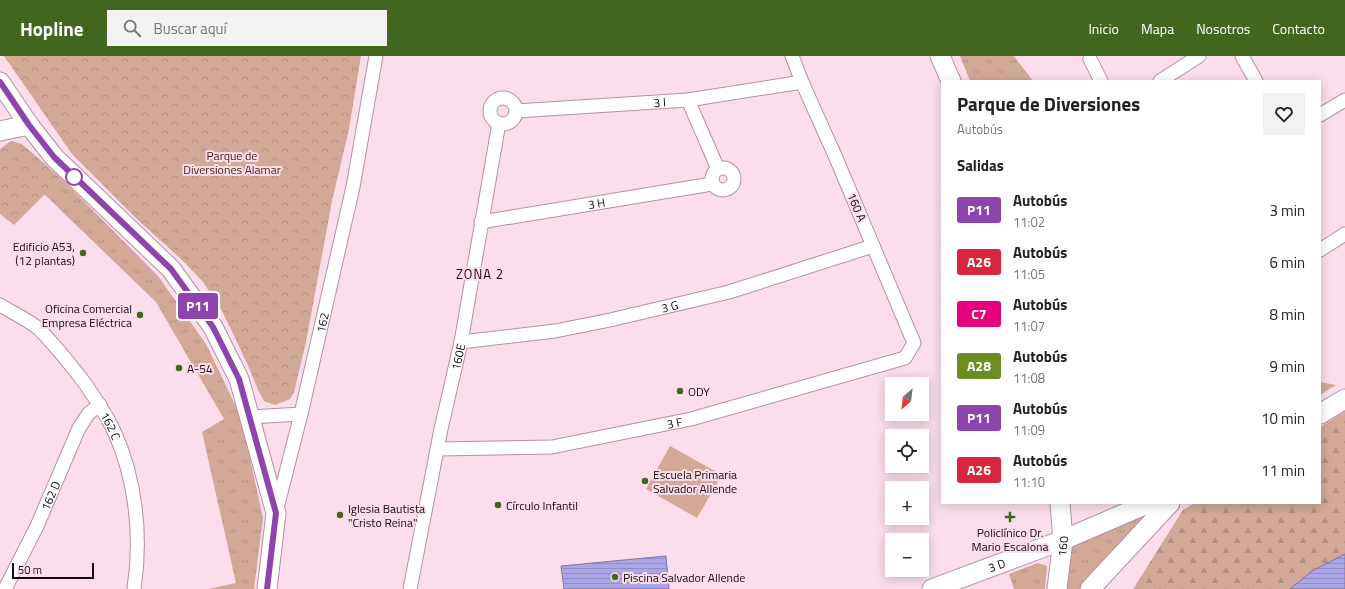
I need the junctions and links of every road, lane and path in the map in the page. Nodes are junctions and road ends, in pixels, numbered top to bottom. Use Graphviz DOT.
graph roads {
  1 [pos="376,56"];
  2 [pos="792,56"];
  3 [pos="940,56"];
  4 [pos="1199,56"];
  5 [pos="1242,56"];
  6 [pos="1090,59"];
  7 [pos="950,80"];
  8 [pos="1100,80"];
  9 [pos="1162,80"];
  10 [pos="1255,80"];
  11 [pos="0,82"];
  12 [pos="802,82"];
  13 [pos="688,100"];
  14 [pos="1345,100"];
  15 [pos="516,111"];
  16 [pos="1321,114"];
  17 [pos="499,123"];
  18 [pos="29,125"];
  19 [pos="0,131"];
  20 [pos="718,169"];
  21 [pos="712,184"];
  22 [pos="481,222"];
  23 [pos="1345,234"];
  24 [pos="873,246"];
  25 [pos="1321,249"];
  26 [pos="0,305"];
  27 [pos="461,342"];
  28 [pos="905,358"];
  29 [pos="1345,399"];
  30 [pos="100,405"];
  31 [pos="1321,413"];
  32 [pos="301,414"];
  33 [pos="250,417"];
  34 [pos="437,449"];
  35 [pos="1060,504"];
  36 [pos="1147,504"];
  37 [pos="1169,504"];
  38 [pos="276,513"];
  39 [pos="1063,540"];
  40 [pos="6,589"];
  41 [pos="134,589"];
  42 [pos="267,589"];
  43 [pos="410,589"];
  44 [pos="932,589"];
  45 [pos="1057,589"];
  46 [pos="1090,589"];
  1 -- 32 [label="street, 162"];
  2 -- 12 [label="street, 160 A"];
  3 -- 7 [label="main road"];
  4 -- 9 [label="street"];
  5 -- 10 [label="street"];
  6 -- 8 [label="street"];
  11 -- 18 [label="main road"];
  12 -- 13 [label="street, 3 I"];
  12 -- 24 [label="street, 160 A"];
  13 -- 15 [label="street, 3 I"];
  13 -- 20 [label="street"];
  14 -- 16 [label="street"];
  15 -- 17 [label="street"];
  15 -- 17 [label="street"];
  17 -- 22 [label="street, 160E"];
  18 -- 19 [label="main road"];
  18 -- 33 [label="main road"];
  20 -- 21 [label="street"];
  20 -- 21 [label="street"];
  21 -- 22 [label="street, 3 H"];
  22 -- 27 [label="street, 160E"];
  23 -- 25 [label="street"];
  24 -- 27 [label="street, 3 G"];
  24 -- 28 [label="street, 160 A"];
  26 -- 30 [label="street, 162 C"];
  27 -- 34 [label="street, 160E"];
  28 -- 34 [label="street, 3 F"];
  29 -- 31 [label="main road"];
  30 -- 40 [label="street, 162 D"];
  30 -- 41 [label="street, 162 C"];
  32 -- 33 [label="street"];
  32 -- 38 [label="street, 162"];
  33 -- 38 [label="main road"];
  34 -- 43 [label="street, 160E"];
  35 -- 39 [label="main road, 160"];
  36 -- 39 [label="main road, 3 D"];
  37 -- 46 [label="main road"];
  38 -- 42 [label="main road, 162"];
  39 -- 44 [label="main road, 3 D"];
  39 -- 45 [label="main road, 160"];
}
